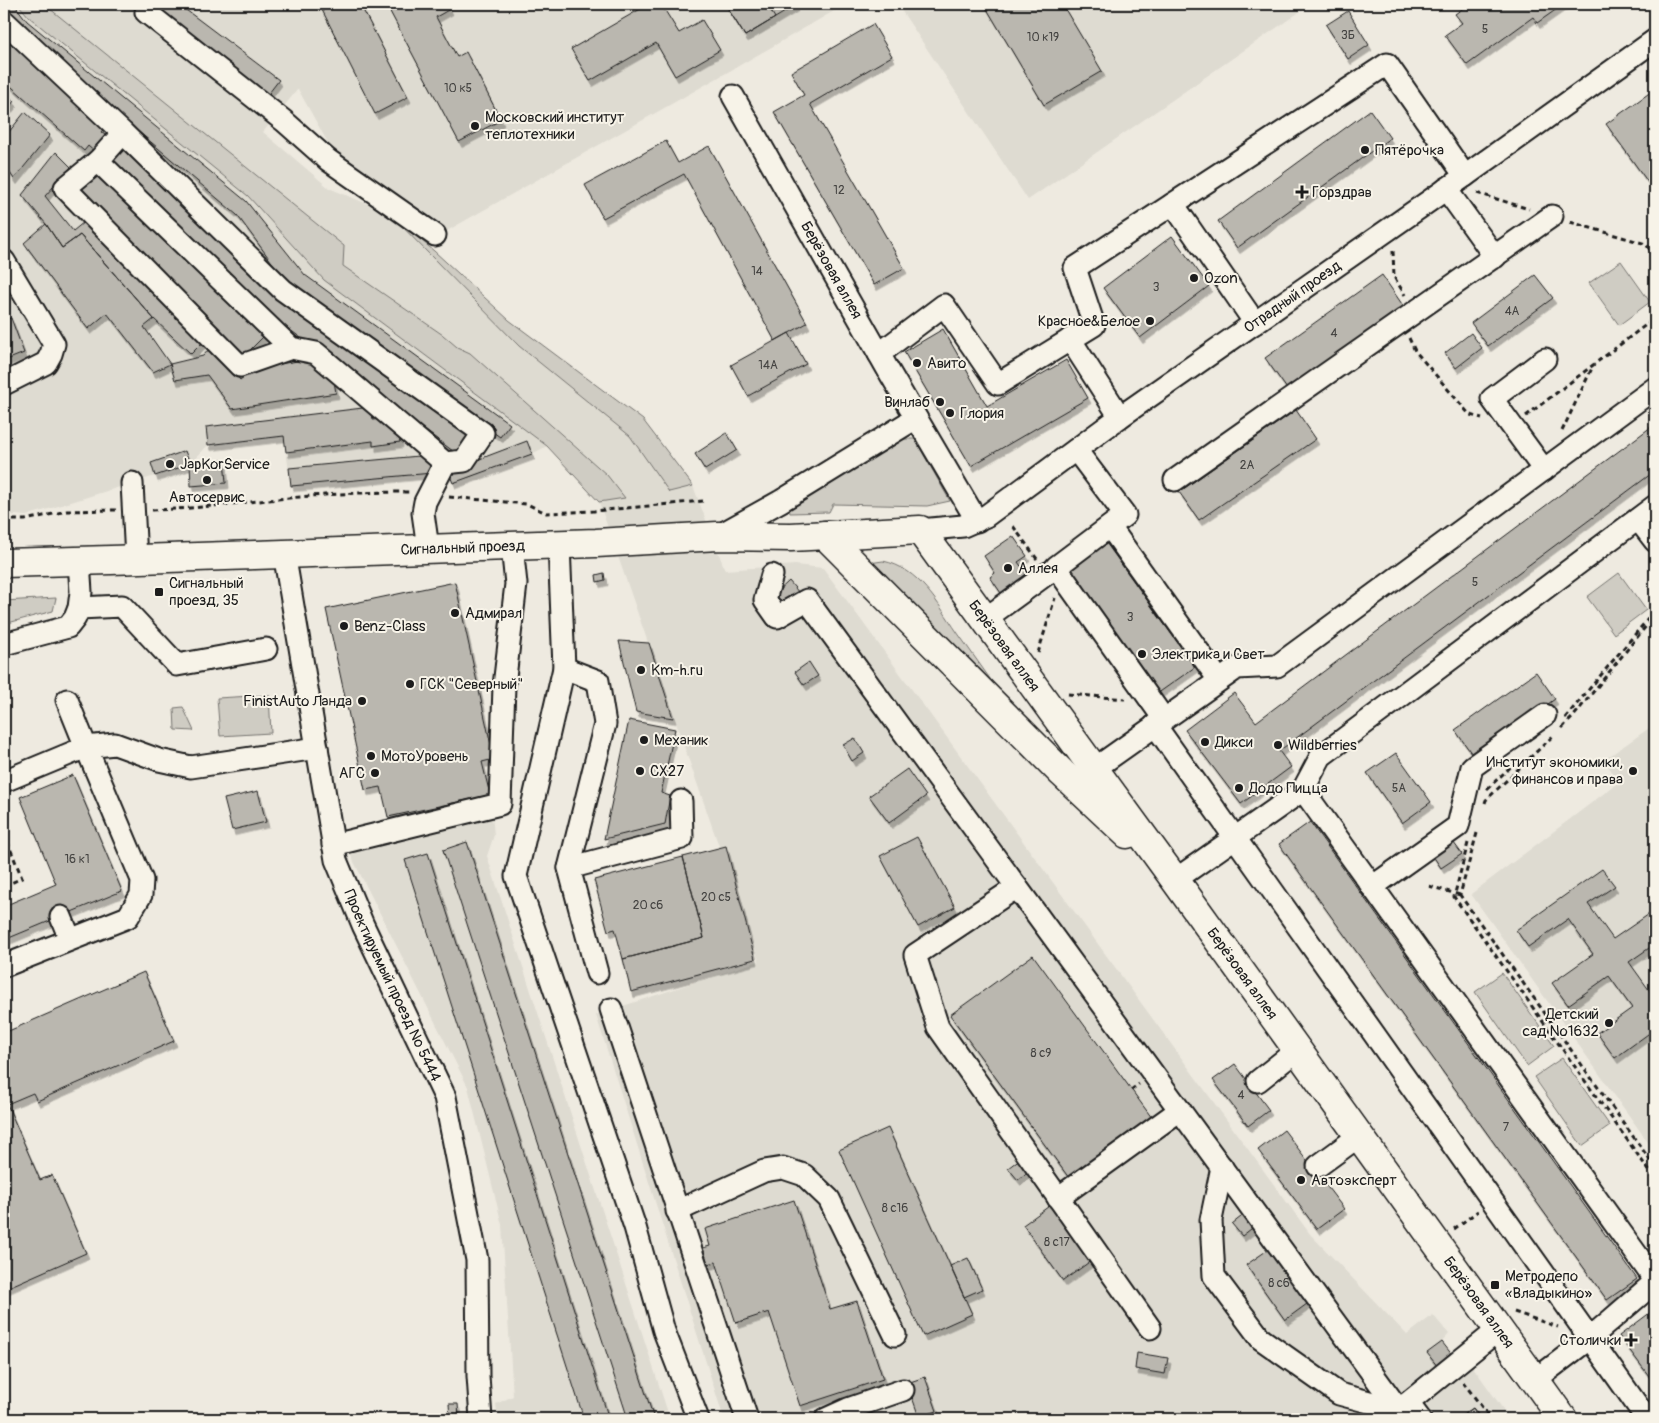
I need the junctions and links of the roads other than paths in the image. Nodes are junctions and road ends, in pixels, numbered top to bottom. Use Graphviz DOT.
graph roads {
  1 [pos="150,4"];
  2 [pos="4,21"];
  3 [pos="1655,40"];
  4 [pos="733,96"];
  5 [pos="123,133"];
  6 [pos="98,161"];
  7 [pos="1465,176"];
  8 [pos="1446,189"];
  9 [pos="1173,204"];
  10 [pos="1552,216"];
  11 [pos="435,235"];
  12 [pos="1495,257"];
  13 [pos="4,261"];
  14 [pos="1255,323"];
  15 [pos="1070,339"];
  16 [pos="291,348"];
  17 [pos="879,354"];
  18 [pos="1544,360"];
  19 [pos="4,384"];
  20 [pos="1655,388"];
  21 [pos="1120,417"];
  22 [pos="916,418"];
  23 [pos="1076,450"];
  24 [pos="445,463"];
  25 [pos="1544,470"];
  26 [pos="1175,480"];
  27 [pos="132,483"];
  28 [pos="1655,506"];
  29 [pos="1638,519"];
  30 [pos="977,521"];
  31 [pos="1110,528"];
  32 [pos="920,530"];
  33 [pos="825,535"];
  34 [pos="718,536"];
  35 [pos="1655,541"];
  36 [pos="559,544"];
  37 [pos="512,546"];
  38 [pos="428,548"];
  39 [pos="284,553"];
  40 [pos="136,559"];
  41 [pos="78,561"];
  42 [pos="4,563"];
  43 [pos="1048,573"];
  44 [pos="772,574"];
  45 [pos="79,608"];
  46 [pos="985,619"];
  47 [pos="4,644"];
  48 [pos="266,649"];
  49 [pos="564,668"];
  50 [pos="1220,680"];
  51 [pos="67,700"];
  52 [pos="1554,718"];
  53 [pos="1159,722"];
  54 [pos="86,747"];
  55 [pos="317,748"];
  56 [pos="1094,769"];
  57 [pos="4,781"];
  58 [pos="1303,790"];
  59 [pos="681,801"];
  60 [pos="1235,838"];
  61 [pos="333,844"];
  62 [pos="569,868"];
  63 [pos="1175,880"];
  64 [pos="1017,886"];
  65 [pos="1372,887"];
  66 [pos="57,918"];
  67 [pos="67,941"];
  68 [pos="4,966"];
  69 [pos="597,973"];
  70 [pos="611,1009"];
  71 [pos="1298,1050"];
  72 [pos="1258,1081"];
  73 [pos="1180,1110"];
  74 [pos="1359,1136"];
  75 [pos="1318,1166"];
  76 [pos="1222,1167"];
  77 [pos="1058,1198"];
  78 [pos="677,1211"];
  79 [pos="1655,1281"];
  80 [pos="1506,1321"];
  81 [pos="1150,1328"];
  82 [pos="895,1335"];
  83 [pos="1590,1338"];
  84 [pos="1535,1380"];
  85 [pos="903,1390"];
  86 [pos="1409,1410"];
  87 [pos="481,1419"];
  88 [pos="698,1419"];
  89 [pos="747,1419"];
  90 [pos="826,1419"];
  91 [pos="1563,1419"];
  92 [pos="1647,1419"];
  1 -- 11 [label="street"];
  2 -- 5 [label="street"];
  3 -- 7 [label="street, Отрадный проезд"];
  4 -- 17 [label="street, Берёзовая аллея"];
  5 -- 6 [label="street"];
  5 -- 24 [label="street"];
  6 -- 16 [label="street"];
  6 -- 16 [label="street"];
  7 -- 8 [label="street, Отрадный проезд"];
  7 -- 9 [label="street"];
  8 -- 12 [label="street"];
  8 -- 14 [label="street, Отрадный проезд"];
  9 -- 14 [label="street"];
  9 -- 15 [label="street"];
  10 -- 12 [label="street"];
  12 -- 26 [label="street"];
  13 -- 19 [label="street"];
  14 -- 21 [label="street, Отрадный проезд"];
  15 -- 17 [label="street"];
  15 -- 21 [label="street"];
  16 -- 24 [label="street"];
  17 -- 22 [label="street, Берёзовая аллея"];
  18 -- 25 [label="street"];
  20 -- 25 [label="street"];
  21 -- 23 [label="street, Отрадный проезд"];
  22 -- 30 [label="street, Берёзовая аллея"];
  22 -- 34 [label="street"];
  23 -- 30 [label="street, Отрадный проезд"];
  23 -- 31 [label="street"];
  24 -- 38 [label="street"];
  25 -- 50 [label="street"];
  27 -- 40 [label="street"];
  28 -- 29 [label="street"];
  29 -- 35 [label="street"];
  29 -- 58 [label="street"];
  30 -- 32 [label="street, Отрадный проезд"];
  31 -- 50 [label="street"];
  31 -- 53 [label="street"];
  32 -- 33 [label="main road, Сигнальный проезд"];
  32 -- 46 [label="main road, Берёзовая аллея"];
  33 -- 34 [label="main road, Сигнальный проезд"];
  33 -- 63 [label="main road"];
  34 -- 36 [label="main road, Сигнальный проезд"];
  36 -- 37 [label="main road, Сигнальный проезд"];
  36 -- 49 [label="street"];
  37 -- 38 [label="main road, Сигнальный проезд"];
  37 -- 61 [label="street"];
  38 -- 39 [label="main road, Сигнальный проезд"];
  39 -- 40 [label="main road, Сигнальный проезд"];
  39 -- 55 [label="street, Проектируемый проезд № 5444"];
  40 -- 41 [label="main road, Сигнальный проезд"];
  41 -- 42 [label="main road, Сигнальный проезд"];
  41 -- 45 [label="street"];
  43 -- 46 [label="street"];
  44 -- 64 [label="street"];
  45 -- 47 [label="street"];
  45 -- 48 [label="street"];
  46 -- 56 [label="main road, Берёзовая аллея"];
  49 -- 62 [label="street"];
  49 -- 88 [label="street"];
  50 -- 53 [label="street"];
  51 -- 54 [label="street"];
  52 -- 65 [label="street"];
  53 -- 56 [label="street"];
  53 -- 60 [label="street"];
  54 -- 55 [label="street"];
  54 -- 57 [label="street"];
  54 -- 67 [label="street"];
  55 -- 61 [label="street, Проектируемый проезд № 5444"];
  56 -- 63 [label="main road, Берёзовая аллея"];
  58 -- 60 [label="street"];
  58 -- 65 [label="street"];
  59 -- 62 [label="street"];
  60 -- 63 [label="street"];
  60 -- 83 [label="street"];
  61 -- 87 [label="street, Проектируемый проезд № 5444"];
  62 -- 69 [label="street"];
  63 -- 71 [label="main road, Берёзовая аллея"];
  64 -- 73 [label="street"];
  64 -- 77 [label="street"];
  65 -- 79 [label="street"];
  66 -- 67 [label="street"];
  67 -- 68 [label="street"];
  70 -- 78 [label="street"];
  71 -- 72 [label="street"];
  71 -- 74 [label="main road, Берёзовая аллея"];
  73 -- 76 [label="street"];
  73 -- 77 [label="street"];
  74 -- 75 [label="street"];
  74 -- 80 [label="main road, Берёзовая аллея"];
  76 -- 86 [label="street"];
  76 -- 86 [label="street"];
  77 -- 81 [label="street"];
  78 -- 82 [label="street"];
  78 -- 89 [label="street"];
  79 -- 83 [label="street"];
  80 -- 84 [label="main road, Берёзовая аллея"];
  80 -- 86 [label="street"];
  83 -- 84 [label="street"];
  83 -- 92 [label="street"];
  84 -- 91 [label="main road, Берёзовая аллея"];
  85 -- 90 [label="street"];
}
